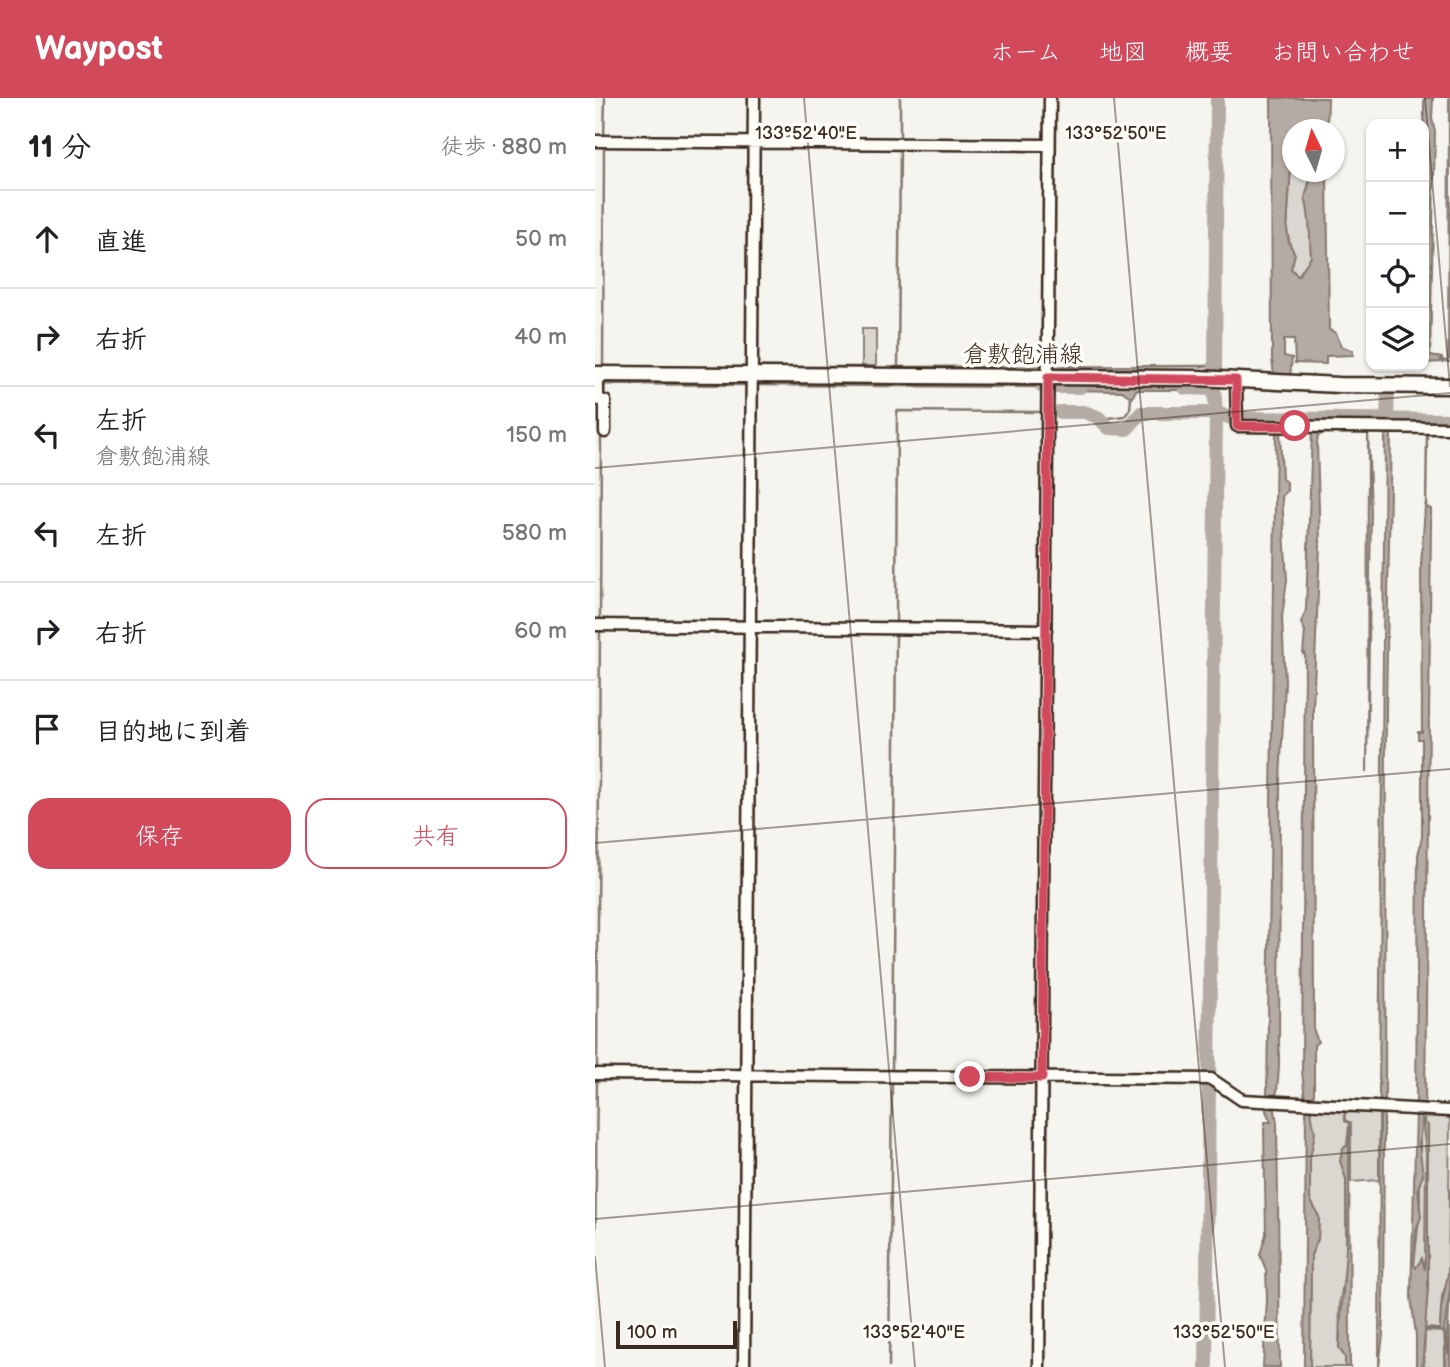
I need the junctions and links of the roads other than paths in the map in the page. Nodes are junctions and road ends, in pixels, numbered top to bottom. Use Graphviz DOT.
graph roads {
  1 [pos="754,98"];
  2 [pos="1049,98"];
  3 [pos="595,141"];
  4 [pos="751,142"];
  5 [pos="1046,145"];
  6 [pos="1048,377"];
  7 [pos="597,379"];
  8 [pos="1236,380"];
  9 [pos="753,381"];
  10 [pos="1450,386"];
  11 [pos="597,399"];
  12 [pos="1450,428"];
  13 [pos="605,432"];
  14 [pos="595,625"];
  15 [pos="750,626"];
  16 [pos="1046,630"];
  17 [pos="595,1074"];
  18 [pos="747,1075"];
  19 [pos="1039,1078"];
  20 [pos="1450,1111"];
  21 [pos="744,1367"];
  22 [pos="1039,1367"];
  1 -- 4 [label="street"];
  2 -- 5 [label="street"];
  3 -- 4 [label="street"];
  4 -- 5 [label="street"];
  4 -- 9 [label="street"];
  5 -- 6 [label="street"];
  6 -- 8 [label="main road, 倉敷飽浦線"];
  6 -- 9 [label="main road, 倉敷飽浦線"];
  6 -- 16 [label="street"];
  7 -- 9 [label="main road, 倉敷飽浦線"];
  7 -- 11 [label="street"];
  8 -- 10 [label="main road, 倉敷飽浦線"];
  8 -- 12 [label="street"];
  9 -- 15 [label="street"];
  11 -- 13 [label="street"];
  14 -- 15 [label="street"];
  15 -- 16 [label="street"];
  15 -- 18 [label="street"];
  16 -- 19 [label="street"];
  17 -- 18 [label="street"];
  18 -- 19 [label="street"];
  18 -- 21 [label="street"];
  19 -- 20 [label="street"];
  19 -- 22 [label="street"];
}
